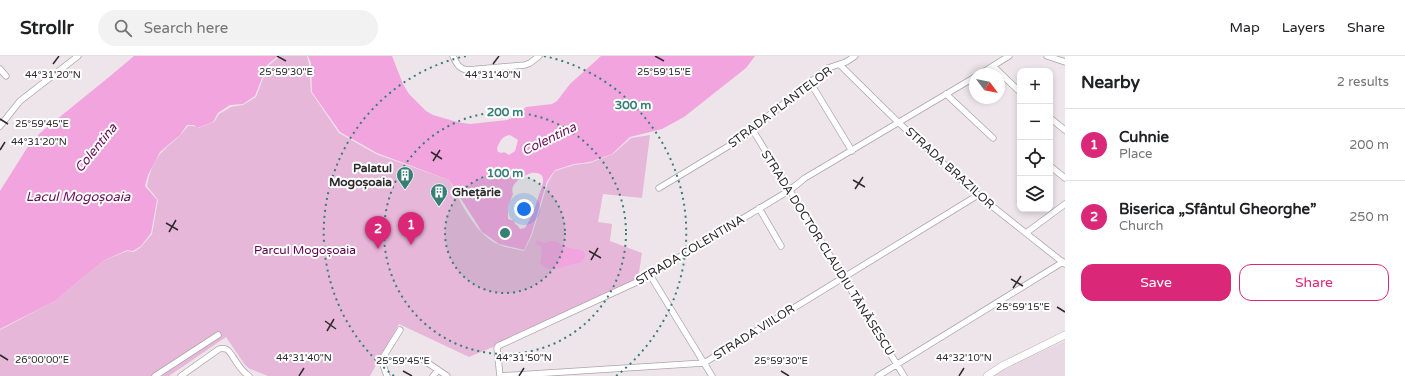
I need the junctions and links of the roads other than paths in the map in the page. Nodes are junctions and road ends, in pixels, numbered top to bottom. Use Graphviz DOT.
graph roads {
  1 [pos="78,56"];
  2 [pos="453,56"];
  3 [pos="539,56"];
  4 [pos="854,56"];
  5 [pos="1009,56"];
  6 [pos="1047,56"];
  7 [pos="1065,62"];
  8 [pos="840,65"];
  9 [pos="993,66"];
  10 [pos="990,68"];
  11 [pos="0,69"];
  12 [pos="6,76"];
  13 [pos="969,81"];
  14 [pos="810,82"];
  15 [pos="1017,89"];
  16 [pos="946,94"];
  17 [pos="1053,120"];
  18 [pos="899,123"];
  19 [pos="0,126"];
  20 [pos="752,129"];
  21 [pos="1065,130"];
  22 [pos="993,138"];
  23 [pos="852,152"];
  24 [pos="1053,168"];
  25 [pos="1065,178"];
  26 [pos="659,188"];
  27 [pos="790,190"];
  28 [pos="978,195"];
  29 [pos="1065,204"];
  30 [pos="759,208"];
  31 [pos="1026,233"];
  32 [pos="781,246"];
  33 [pos="1064,263"];
  34 [pos="650,275"];
  35 [pos="842,278"];
  36 [pos="400,330"];
  37 [pos="1065,334"];
  38 [pos="218,335"];
  39 [pos="422,359"];
  40 [pos="704,363"];
  41 [pos="897,365"];
  42 [pos="438,370"];
  43 [pos="155,376"];
  44 [pos="181,376"];
  45 [pos="249,376"];
  46 [pos="388,376"];
  47 [pos="433,376"];
  48 [pos="446,376"];
  49 [pos="500,376"];
  50 [pos="712,376"];
  51 [pos="878,376"];
  52 [pos="904,376"];
  53 [pos="987,376"];
  1 -- 19 [label="street"];
  2 -- 3 [label="street"];
  4 -- 8 [label="street, STRADA PLANTELOR"];
  5 -- 9 [label="street"];
  6 -- 7 [label="street"];
  8 -- 14 [label="street, STRADA PLANTELOR"];
  8 -- 18 [label="street, STRADA BRAZILOR"];
  9 -- 10 [label="street"];
  9 -- 15 [label="street"];
  11 -- 12 [label="street"];
  13 -- 16 [label="street, STRADA COLENTINA"];
  14 -- 20 [label="street, STRADA PLANTELOR"];
  14 -- 23 [label="street"];
  16 -- 18 [label="street, STRADA COLENTINA"];
  16 -- 22 [label="street"];
  17 -- 21 [label="street"];
  18 -- 23 [label="street, STRADA COLENTINA"];
  18 -- 28 [label="street, STRADA BRAZILOR"];
  20 -- 26 [label="street, STRADA PLANTELOR"];
  20 -- 27 [label="street, STRADA DOCTOR CLAUDIU TĂNĂSESCU"];
  23 -- 27 [label="street, STRADA COLENTINA"];
  24 -- 25 [label="street"];
  27 -- 30 [label="street, STRADA COLENTINA"];
  27 -- 35 [label="street, STRADA DOCTOR CLAUDIU TĂNĂSESCU"];
  28 -- 31 [label="street, STRADA BRAZILOR"];
  28 -- 35 [label="street, STRADA VIILOR"];
  29 -- 31 [label="street"];
  30 -- 32 [label="street"];
  30 -- 34 [label="street, STRADA COLENTINA"];
  31 -- 33 [label="street, STRADA BRAZILOR"];
  33 -- 41 [label="street"];
  34 -- 40 [label="street"];
  34 -- 49 [label="street, STRADA COLENTINA"];
  35 -- 40 [label="street, STRADA VIILOR"];
  35 -- 41 [label="street, STRADA DOCTOR CLAUDIU TĂNĂSESCU"];
  36 -- 46 [label="street"];
  37 -- 53 [label="main road"];
  38 -- 43 [label="street"];
  39 -- 42 [label="street"];
  40 -- 49 [label="street, STRADA VIILOR"];
  40 -- 50 [label="street"];
  41 -- 51 [label="street"];
  41 -- 52 [label="street, STRADA DOCTOR CLAUDIU TĂNĂSESCU"];
  42 -- 47 [label="street"];
  42 -- 48 [label="street"];
  44 -- 45 [label="street"];
}
